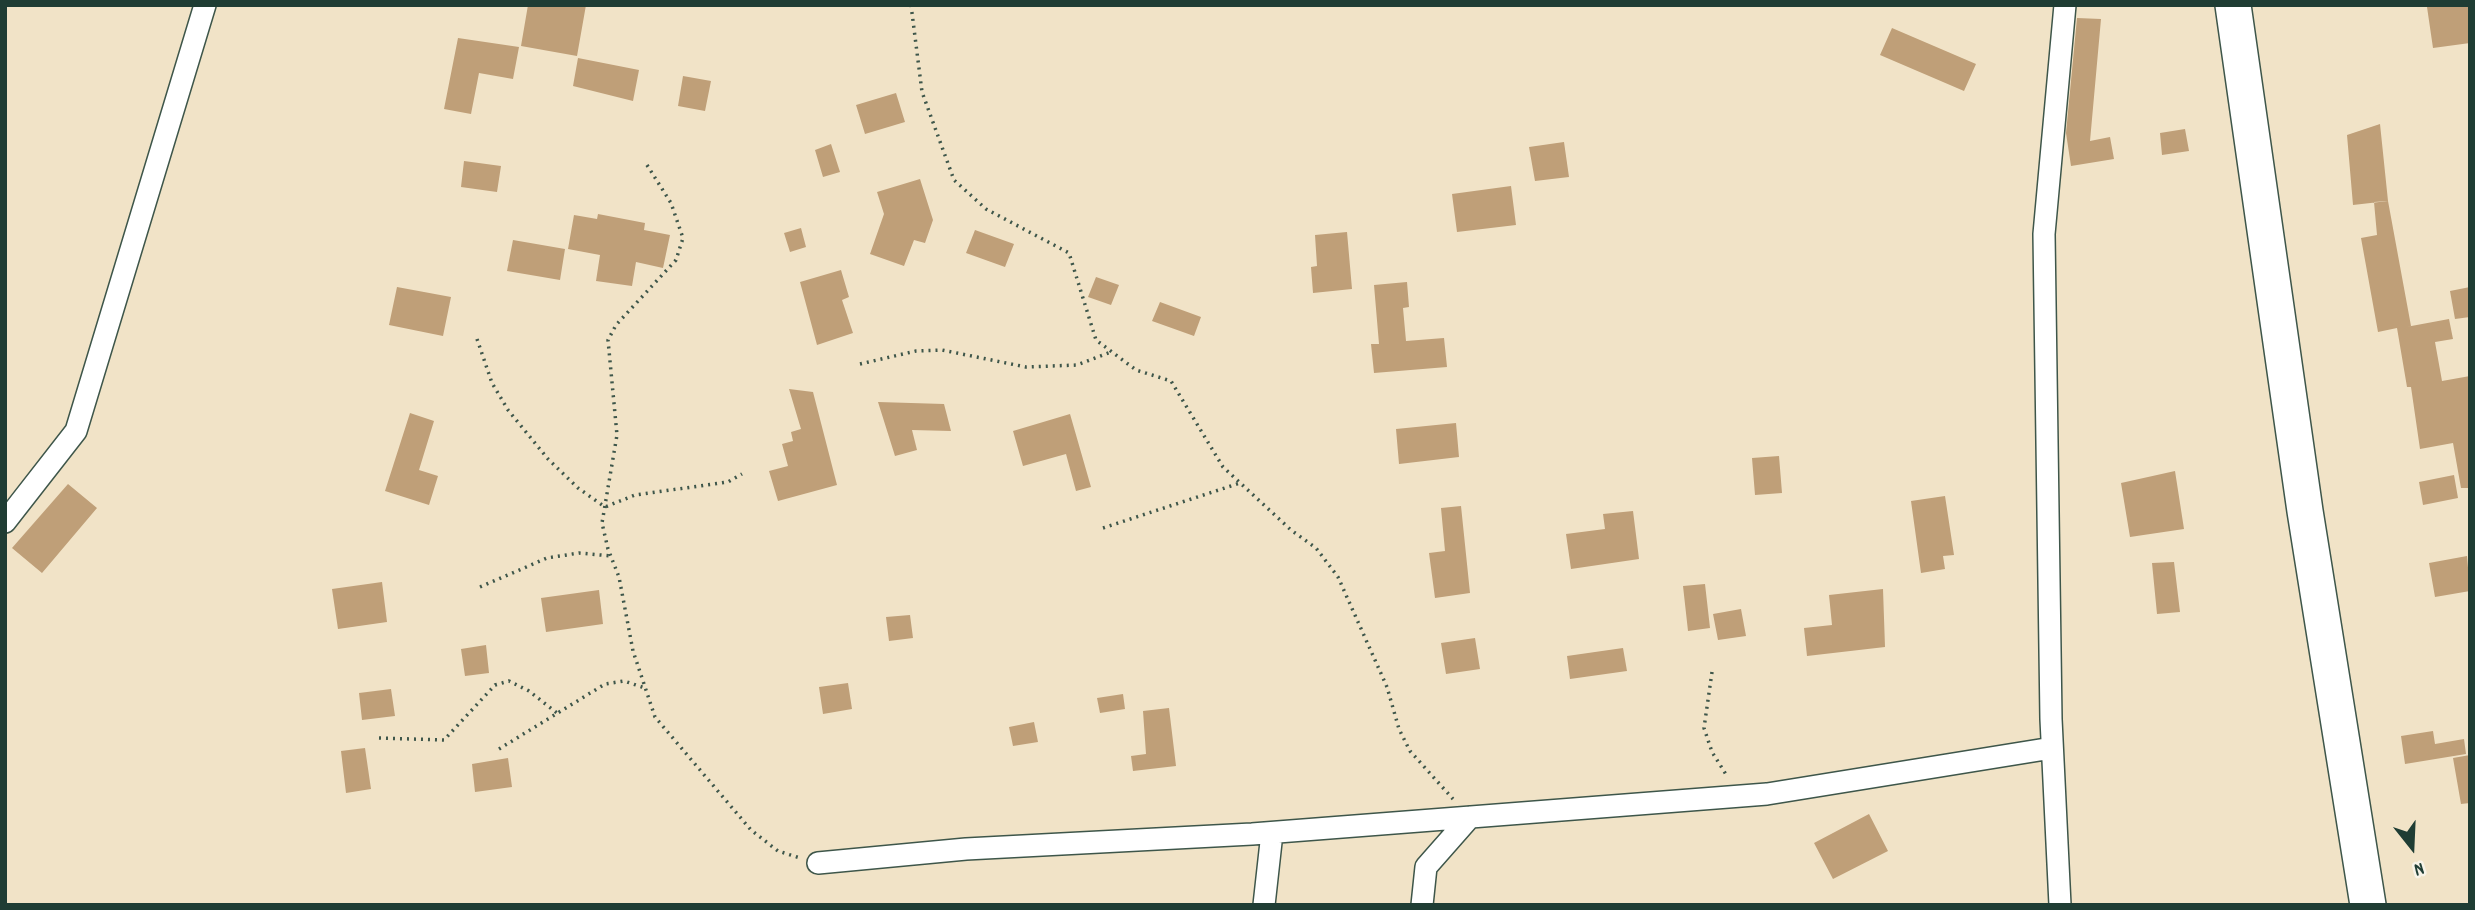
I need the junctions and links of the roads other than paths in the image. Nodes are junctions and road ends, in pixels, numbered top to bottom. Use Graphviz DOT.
graph roads {
  1 [pos="205,5"];
  2 [pos="2065,5"];
  3 [pos="2233,5"];
  4 [pos="5,522"];
  5 [pos="2052,748"];
  6 [pos="1470,817"];
  7 [pos="1272,833"];
  8 [pos="818,863"];
  9 [pos="1264,905"];
  10 [pos="1422,905"];
  11 [pos="2060,905"];
  12 [pos="2368,905"];
  1 -- 4 [label="street"];
  2 -- 5 [label="street"];
  3 -- 12 [label="highway"];
  5 -- 6 [label="street"];
  5 -- 11 [label="street"];
  6 -- 7 [label="street"];
  6 -- 10 [label="street"];
  7 -- 8 [label="street"];
  7 -- 9 [label="street"];
}
